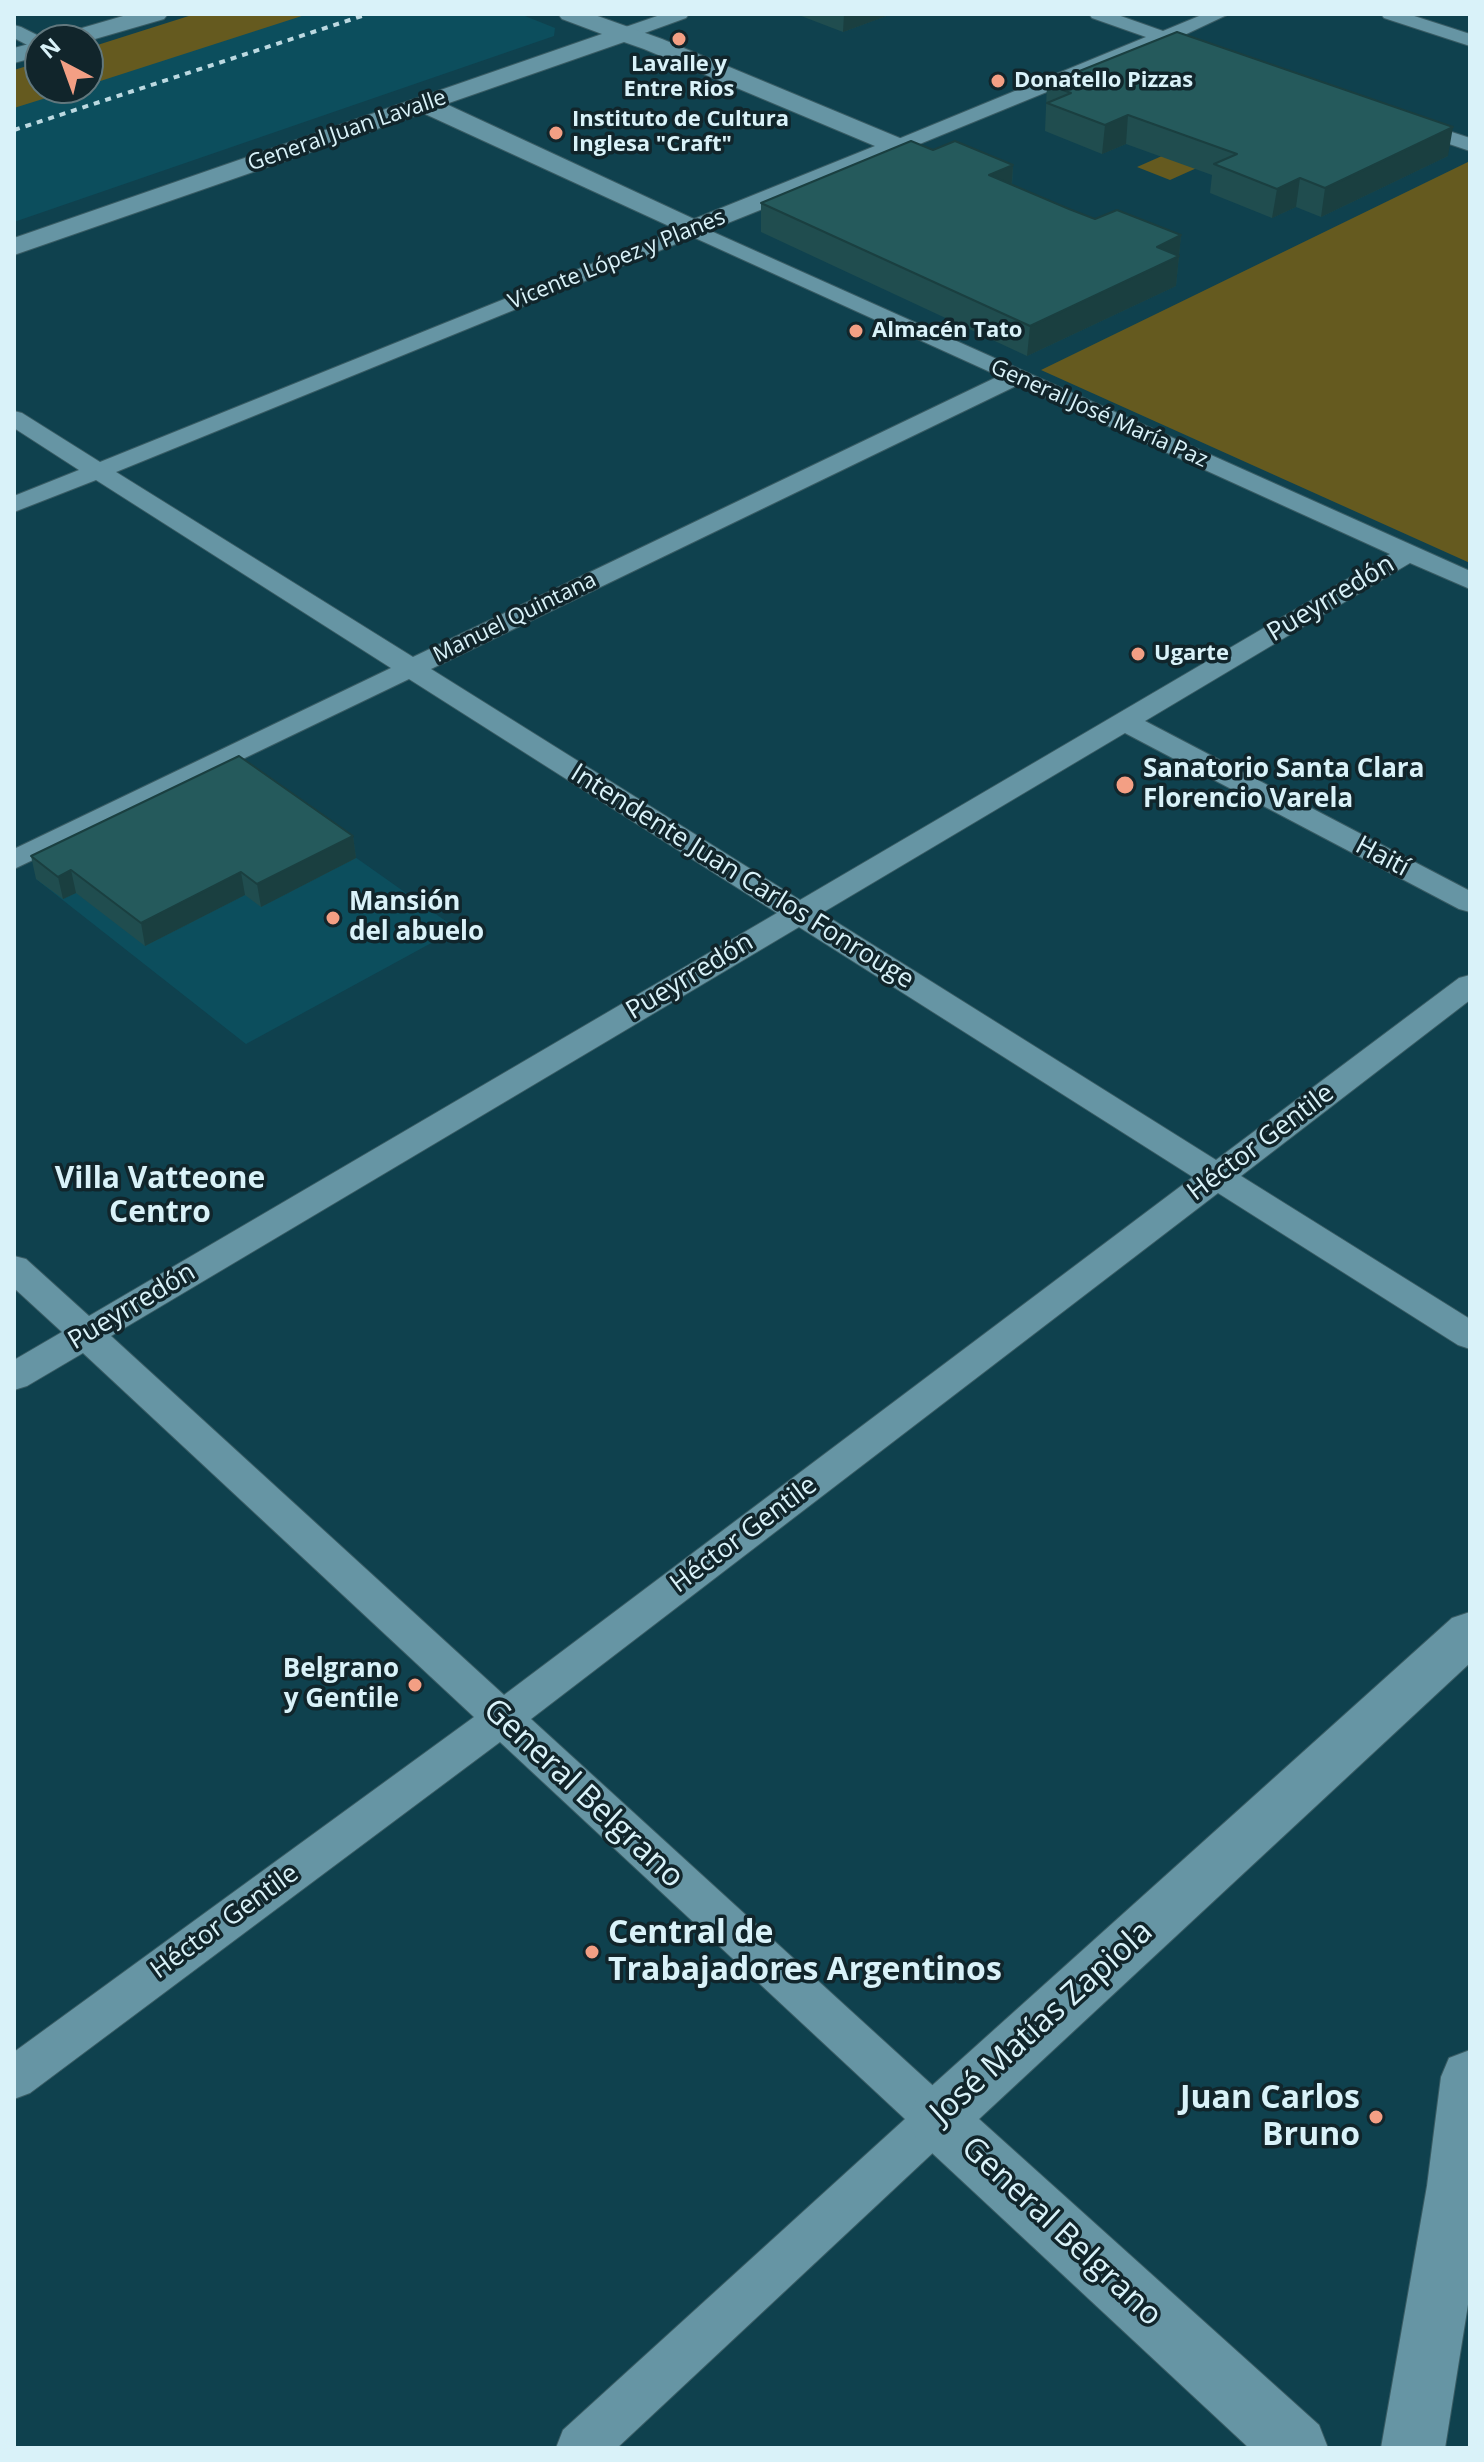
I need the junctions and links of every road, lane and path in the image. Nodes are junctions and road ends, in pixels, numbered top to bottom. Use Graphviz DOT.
graph roads {
  1 [pos="156,14"];
  2 [pos="570,14"];
  3 [pos="680,14"];
  4 [pos="1098,14"];
  5 [pos="1220,14"];
  6 [pos="1390,14"];
  7 [pos="104,29"];
  8 [pos="621,35"];
  9 [pos="1163,37"];
  10 [pos="1470,40"];
  11 [pos="1219,57"];
  12 [pos="425,104"];
  13 [pos="1386,116"];
  14 [pos="1470,145"];
  15 [pos="898,146"];
  16 [pos="693,229"];
  17 [pos="14,247"];
  18 [pos="1015,377"];
  19 [pos="14,418"];
  20 [pos="97,471"];
  21 [pos="14,505"];
  22 [pos="1408,554"];
  23 [pos="1470,581"];
  24 [pos="410,669"];
  25 [pos="1123,721"];
  26 [pos="14,860"];
  27 [pos="1470,903"];
  28 [pos="798,913"];
  29 [pos="1470,985"];
  30 [pos="1218,1176"];
  31 [pos="14,1268"];
  32 [pos="86,1334"];
  33 [pos="1470,1336"];
  34 [pos="14,1377"];
  35 [pos="1470,1632"];
  36 [pos="501,1719"];
  37 [pos="1470,2077"];
  38 [pos="14,2078"];
  39 [pos="937,2119"];
  40 [pos="1464,2188"];
  41 [pos="581,2448"];
  42 [pos="1296,2448"];
  43 [pos="1413,2448"];
  1 -- 7 [label="street"];
  2 -- 8 [label="street"];
  3 -- 8 [label="street, General Juan Lavalle"];
  4 -- 9 [label="street"];
  5 -- 9 [label="street, Vicente López y Planes"];
  6 -- 10 [label="street"];
  8 -- 12 [label="street, General Juan Lavalle"];
  8 -- 15 [label="street"];
  9 -- 11 [label="street"];
  9 -- 15 [label="street, Vicente López y Planes"];
  12 -- 16 [label="street, General José María Paz"];
  12 -- 17 [label="street, General Juan Lavalle"];
  13 -- 14 [label="street"];
  15 -- 16 [label="street, Vicente López y Planes"];
  16 -- 18 [label="street, General José María Paz"];
  16 -- 20 [label="street, Vicente López y Planes"];
  18 -- 22 [label="street, General José María Paz"];
  18 -- 24 [label="street, Manuel Quintana"];
  19 -- 20 [label="street, Intendente Juan Carlos Fonrouge"];
  20 -- 21 [label="street, Vicente López y Planes"];
  20 -- 24 [label="street, Intendente Juan Carlos Fonrouge"];
  22 -- 23 [label="street, General José María Paz"];
  22 -- 25 [label="street, Pueyrredón"];
  24 -- 26 [label="street, Manuel Quintana"];
  24 -- 28 [label="street, Intendente Juan Carlos Fonrouge"];
  25 -- 27 [label="street, Haití"];
  25 -- 28 [label="street, Pueyrredón"];
  28 -- 30 [label="street, Intendente Juan Carlos Fonrouge"];
  28 -- 32 [label="street, Pueyrredón"];
  29 -- 30 [label="street, Héctor Gentile"];
  30 -- 33 [label="street, Intendente Juan Carlos Fonrouge"];
  30 -- 36 [label="street, Héctor Gentile"];
  31 -- 32 [label="street, General Belgrano"];
  32 -- 34 [label="street, Pueyrredón"];
  32 -- 36 [label="street, General Belgrano"];
  35 -- 39 [label="street, José Matías Zapiola"];
  36 -- 38 [label="street, Héctor Gentile"];
  36 -- 39 [label="street, General Belgrano"];
  37 -- 40 [label="street"];
  39 -- 41 [label="street, José Matías Zapiola"];
  39 -- 42 [label="street, General Belgrano"];
  40 -- 43 [label="street"];
}
